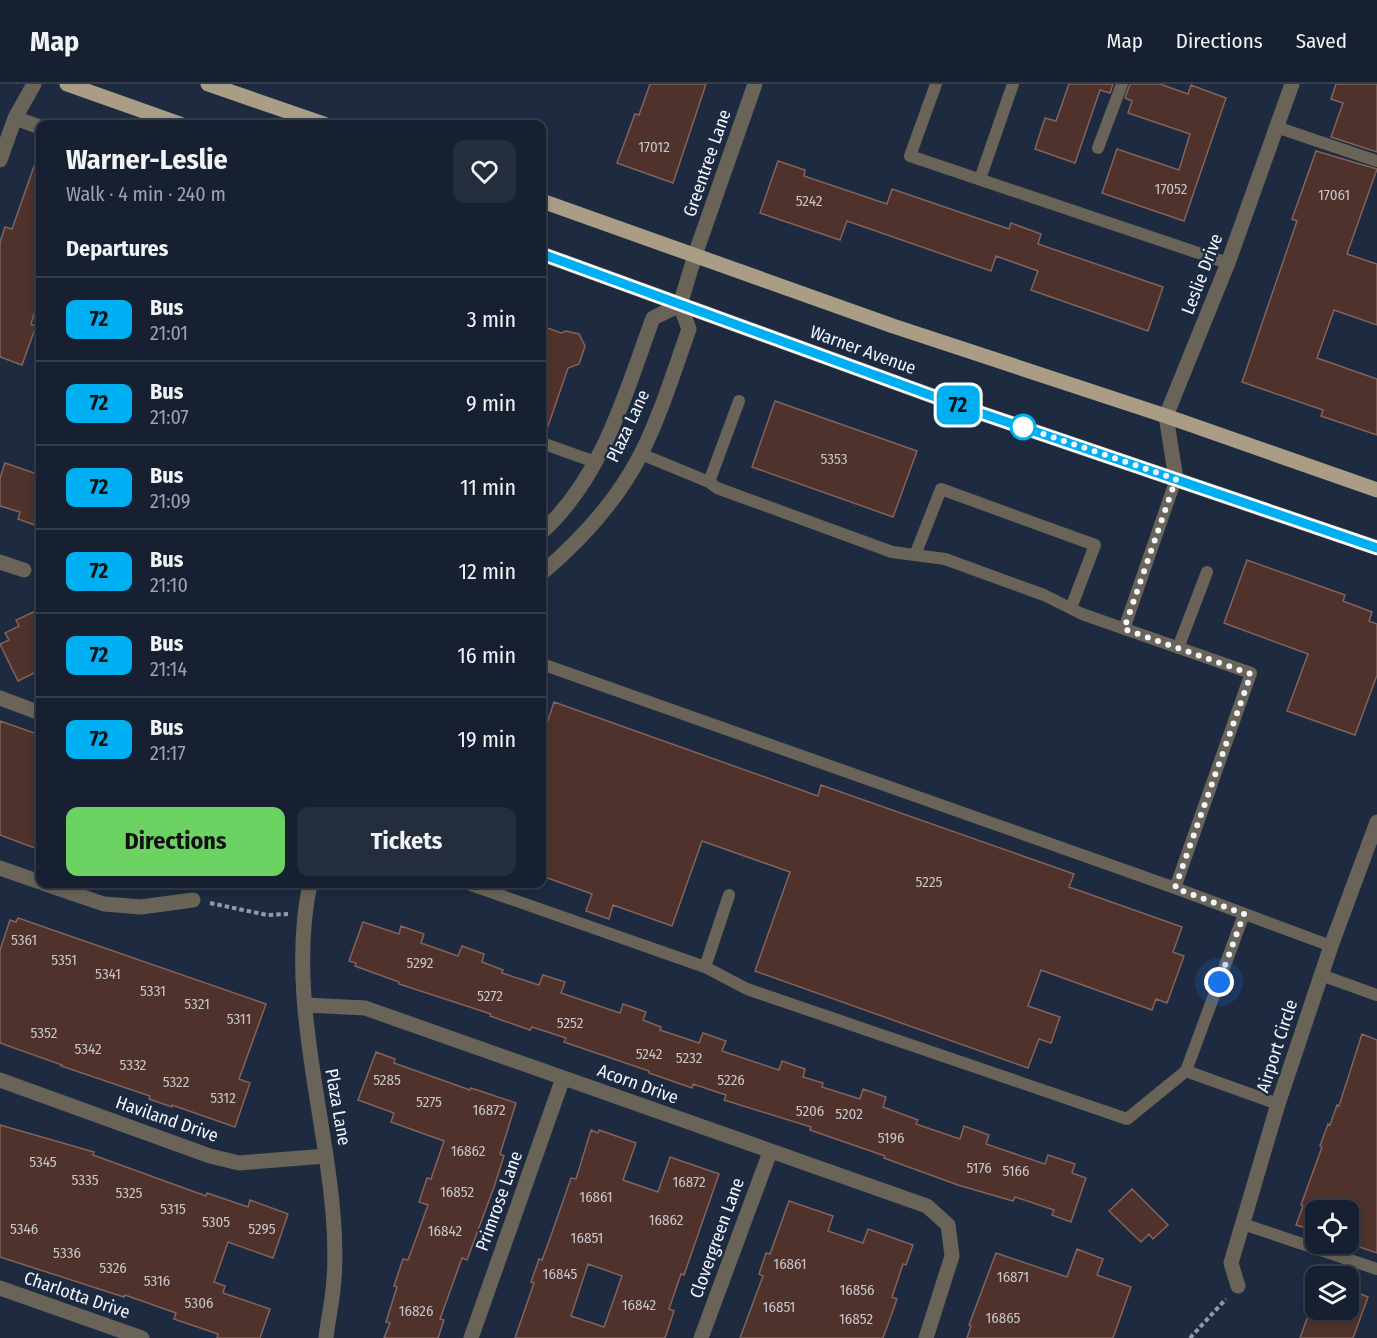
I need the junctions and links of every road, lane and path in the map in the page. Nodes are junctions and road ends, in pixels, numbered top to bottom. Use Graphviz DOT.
graph roads {
  1 [pos="34,84"];
  2 [pos="67,84"];
  3 [pos="208,84"];
  4 [pos="755,84"];
  5 [pos="936,84"];
  6 [pos="1013,84"];
  7 [pos="1122,84"];
  8 [pos="1292,84"];
  9 [pos="15,118"];
  10 [pos="169,120"];
  11 [pos="312,120"];
  12 [pos="36,126"];
  13 [pos="1276,127"];
  14 [pos="1098,148"];
  15 [pos="0,160"];
  16 [pos="1377,161"];
  17 [pos="980,179"];
  18 [pos="546,202"];
  19 [pos="546,255"];
  20 [pos="695,255"];
  21 [pos="1228,263"];
  22 [pos="680,305"];
  23 [pos="739,401"];
  24 [pos="1166,416"];
  25 [pos="546,444"];
  26 [pos="641,454"];
  27 [pos="596,462"];
  28 [pos="1176,479"];
  29 [pos="709,482"];
  30 [pos="1377,490"];
  31 [pos="546,528"];
  32 [pos="1377,548"];
  33 [pos="915,555"];
  34 [pos="0,562"];
  35 [pos="24,570"];
  36 [pos="546,570"];
  37 [pos="1207,572"];
  38 [pos="1071,608"];
  39 [pos="1124,629"];
  40 [pos="1178,648"];
  41 [pos="546,665"];
  42 [pos="0,698"];
  43 [pos="36,712"];
  44 [pos="1377,822"];
  45 [pos="0,868"];
  46 [pos="36,881"];
  47 [pos="58,888"];
  48 [pos="309,888"];
  49 [pos="480,888"];
  50 [pos="1175,888"];
  51 [pos="729,895"];
  52 [pos="193,900"];
  53 [pos="304,914"];
  54 [pos="1244,914"];
  55 [pos="1331,946"];
  56 [pos="705,966"];
  57 [pos="1322,975"];
  58 [pos="1377,995"];
  59 [pos="306,1005"];
  60 [pos="1186,1071"];
  61 [pos="564,1078"];
  62 [pos="0,1080"];
  63 [pos="1278,1104"];
  64 [pos="770,1152"];
  65 [pos="327,1156"];
  66 [pos="1243,1224"];
  67 [pos="1377,1269"];
  68 [pos="1238,1286"];
  69 [pos="0,1288"];
  70 [pos="142,1338"];
  71 [pos="326,1338"];
  72 [pos="471,1338"];
  73 [pos="701,1338"];
  74 [pos="926,1338"];
  75 [pos="1190,1338"];
  1 -- 9 [label="street"];
  2 -- 10 [label="main road"];
  3 -- 11 [label="main road"];
  4 -- 20 [label="street, Greentree Lane"];
  5 -- 17 [label="lane"];
  6 -- 17 [label="lane"];
  7 -- 14 [label="lane"];
  8 -- 13 [label="street, Leslie Drive"];
  9 -- 12 [label="street"];
  9 -- 15 [label="street"];
  13 -- 16 [label="lane"];
  13 -- 21 [label="street, Leslie Drive"];
  17 -- 21 [label="lane"];
  18 -- 20 [label="main road, Warner Avenue"];
  19 -- 22 [label="main road, Warner Avenue"];
  20 -- 22 [label="street"];
  20 -- 24 [label="main road, Warner Avenue"];
  21 -- 24 [label="street, Leslie Drive"];
  22 -- 26 [label="street, Plaza Lane"];
  22 -- 27 [label="street, Plaza Lane"];
  22 -- 28 [label="main road, Warner Avenue"];
  23 -- 29 [label="lane"];
  24 -- 28 [label="street"];
  24 -- 30 [label="main road, Warner Avenue"];
  25 -- 27 [label="lane"];
  26 -- 29 [label="lane"];
  26 -- 36 [label="street, Plaza Lane"];
  27 -- 31 [label="street, Plaza Lane"];
  28 -- 32 [label="main road, Warner Avenue"];
  28 -- 39 [label="lane"];
  29 -- 33 [label="lane"];
  33 -- 38 [label="lane"];
  33 -- 38 [label="lane"];
  34 -- 35 [label="street"];
  37 -- 40 [label="lane"];
  38 -- 39 [label="lane"];
  39 -- 40 [label="lane"];
  40 -- 50 [label="lane"];
  41 -- 50 [label="lane"];
  42 -- 43 [label="street"];
  44 -- 55 [label="street, Airport Circle"];
  45 -- 46 [label="street"];
  47 -- 52 [label="street"];
  48 -- 53 [label="street, Plaza Lane"];
  49 -- 56 [label="lane"];
  50 -- 54 [label="lane"];
  51 -- 56 [label="lane"];
  52 -- 53 [label="path"];
  53 -- 59 [label="street, Plaza Lane"];
  54 -- 55 [label="lane"];
  54 -- 60 [label="lane"];
  55 -- 57 [label="street, Airport Circle"];
  56 -- 60 [label="lane"];
  57 -- 58 [label="lane"];
  57 -- 63 [label="street, Airport Circle"];
  59 -- 61 [label="street, Acorn Drive"];
  59 -- 65 [label="street, Plaza Lane"];
  60 -- 63 [label="lane"];
  61 -- 64 [label="street, Acorn Drive"];
  61 -- 72 [label="street, Primrose Lane"];
  62 -- 65 [label="street, Haviland Drive"];
  63 -- 66 [label="street, Airport Circle"];
  64 -- 73 [label="street, Clovergreen Lane"];
  64 -- 74 [label="street, Acorn Drive"];
  65 -- 71 [label="street, Plaza Lane"];
  66 -- 67 [label="lane"];
  66 -- 68 [label="street, Airport Circle"];
  68 -- 75 [label="path"];
  69 -- 70 [label="street, Charlotta Drive"];
}
